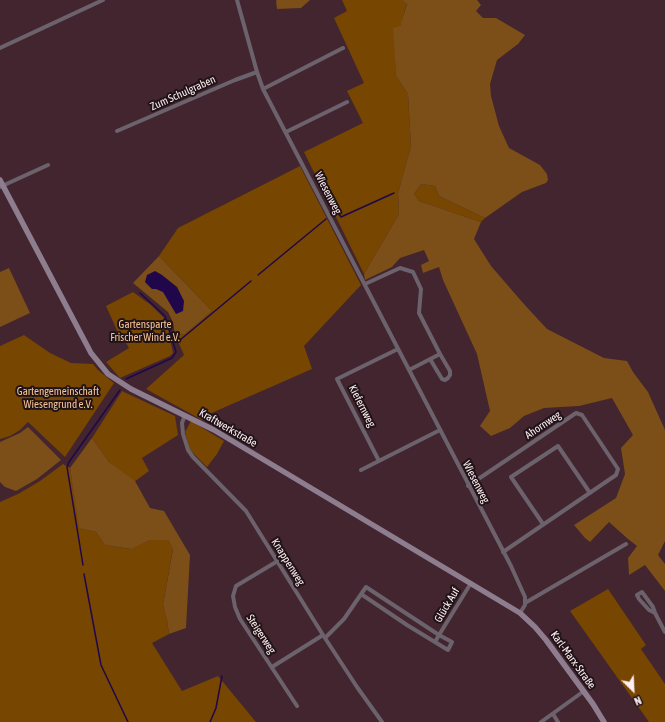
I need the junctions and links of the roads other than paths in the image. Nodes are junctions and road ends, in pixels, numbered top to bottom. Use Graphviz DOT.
graph roads {
  1 [pos="103,0"];
  2 [pos="237,0"];
  3 [pos="0,48"];
  4 [pos="343,48"];
  5 [pos="257,72"];
  6 [pos="263,89"];
  7 [pos="347,102"];
  8 [pos="117,131"];
  9 [pos="286,132"];
  10 [pos="48,165"];
  11 [pos="0,180"];
  12 [pos="2,187"];
  13 [pos="364,284"];
  14 [pos="398,348"];
  15 [pos="440,354"];
  16 [pos="430,359"];
  17 [pos="409,370"];
  18 [pos="185,415"];
  19 [pos="440,430"];
  20 [pos="379,461"];
  21 [pos="361,470"];
  22 [pos="468,486"];
  23 [pos="590,493"];
  24 [pos="543,524"];
  25 [pos="626,544"];
  26 [pos="503,552"];
  27 [pos="276,562"];
  28 [pos="470,584"];
  29 [pos="361,594"];
  30 [pos="378,596"];
  31 [pos="373,603"];
  32 [pos="525,603"];
  33 [pos="520,613"];
  34 [pos="655,614"];
  35 [pos="412,618"];
  36 [pos="407,626"];
  37 [pos="665,632"];
  38 [pos="439,635"];
  39 [pos="324,636"];
  40 [pos="435,642"];
  41 [pos="272,667"];
  42 [pos="584,691"];
  43 [pos="297,706"];
  44 [pos="553,714"];
  45 [pos="382,722"];
  46 [pos="541,722"];
  47 [pos="558,722"];
  48 [pos="604,722"];
  1 -- 3 [label="street"];
  2 -- 5 [label="street, Wiesenweg"];
  4 -- 6 [label="street"];
  5 -- 6 [label="street, Wiesenweg"];
  5 -- 8 [label="street, Zum Schulgraben"];
  6 -- 9 [label="street, Wiesenweg"];
  7 -- 9 [label="street"];
  9 -- 13 [label="street, Wiesenweg"];
  10 -- 12 [label="street"];
  11 -- 12 [label="main road, Kraftwerkstraße"];
  12 -- 18 [label="main road, Kraftwerkstraße"];
  13 -- 14 [label="street, Wiesenweg"];
  13 -- 15 [label="street"];
  14 -- 17 [label="street, Wiesenweg"];
  14 -- 20 [label="street, Kiefernweg"];
  15 -- 16 [label="street"];
  15 -- 16 [label="street"];
  16 -- 17 [label="street"];
  17 -- 19 [label="street, Wiesenweg"];
  18 -- 27 [label="street, Knappenweg"];
  18 -- 28 [label="main road, Kraftwerkstraße"];
  19 -- 20 [label="street"];
  19 -- 22 [label="street, Wiesenweg"];
  20 -- 21 [label="street"];
  22 -- 23 [label="street, Ahornweg"];
  22 -- 26 [label="street, Wiesenweg"];
  23 -- 24 [label="street"];
  23 -- 24 [label="street"];
  24 -- 26 [label="street"];
  25 -- 32 [label="street"];
  26 -- 32 [label="street, Wiesenweg"];
  27 -- 39 [label="street, Knappenweg"];
  27 -- 41 [label="street, Steigerweg"];
  28 -- 33 [label="main road, Kraftwerkstraße"];
  28 -- 38 [label="street, Glück Auf"];
  29 -- 30 [label="street, Glück Auf"];
  29 -- 31 [label="street, Glück Auf"];
  29 -- 39 [label="street"];
  30 -- 31 [label="street"];
  30 -- 35 [label="street, Glück Auf"];
  31 -- 36 [label="street, Glück Auf"];
  32 -- 33 [label="street"];
  33 -- 42 [label="main road, Karl-Marx-Straße"];
  34 -- 34 [label="street"];
  34 -- 37 [label="street"];
  35 -- 36 [label="street"];
  35 -- 38 [label="street, Glück Auf"];
  36 -- 40 [label="street, Glück Auf"];
  38 -- 40 [label="street, Glück Auf"];
  38 -- 40 [label="street, Glück Auf"];
  39 -- 41 [label="street, Steigerweg"];
  39 -- 45 [label="street, Knappenweg"];
  41 -- 43 [label="street, Steigerweg"];
  42 -- 44 [label="street"];
  42 -- 48 [label="main road, Karl-Marx-Straße"];
  44 -- 46 [label="street"];
  44 -- 47 [label="street"];
}
